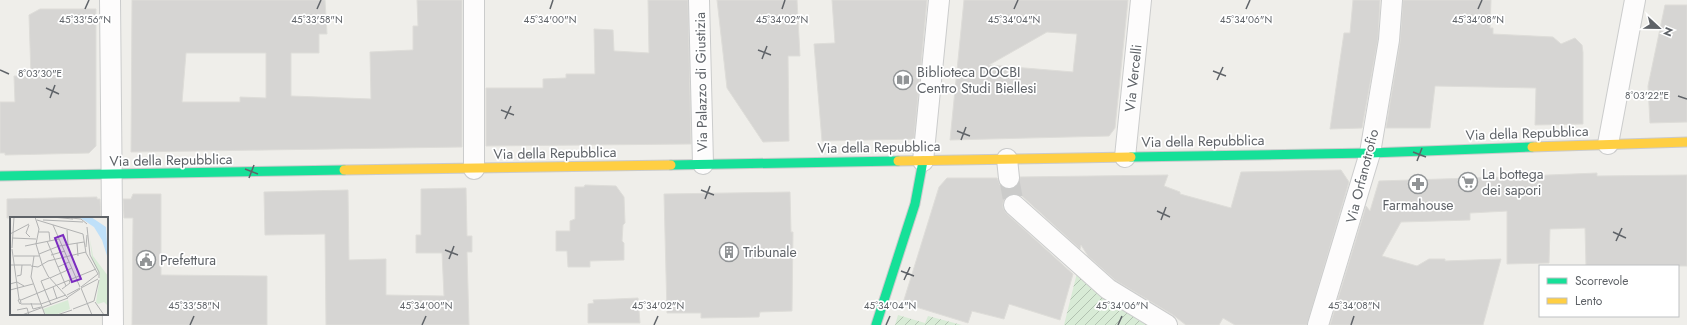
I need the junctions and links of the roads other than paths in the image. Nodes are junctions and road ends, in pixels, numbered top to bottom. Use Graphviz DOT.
graph roads {
  1 [pos="110,0"];
  2 [pos="474,0"];
  3 [pos="700,0"];
  4 [pos="939,0"];
  5 [pos="1141,0"];
  6 [pos="1392,0"];
  7 [pos="1635,0"];
  8 [pos="1687,142"];
  9 [pos="1608,144"];
  10 [pos="1370,153"];
  11 [pos="1125,157"];
  12 [pos="923,161"];
  13 [pos="703,164"];
  14 [pos="474,169"];
  15 [pos="112,175"];
  16 [pos="0,176"];
  17 [pos="1014,205"];
  18 [pos="113,325"];
  19 [pos="876,325"];
  20 [pos="1167,325"];
  21 [pos="1318,325"];
  1 -- 15 [label="street"];
  2 -- 14 [label="street"];
  3 -- 13 [label="street, Via Palazzo di Giustizia"];
  4 -- 12 [label="street"];
  5 -- 11 [label="street, Via Vercelli"];
  6 -- 10 [label="street, Via Orfanotrofio"];
  7 -- 9 [label="street"];
  8 -- 9 [label="street, Via della Repubblica"];
  9 -- 10 [label="street, Via della Repubblica"];
  10 -- 11 [label="street, Via della Repubblica"];
  10 -- 21 [label="street, Via Orfanotrofio"];
  11 -- 12 [label="street, Via della Repubblica"];
  12 -- 13 [label="street, Via della Repubblica"];
  12 -- 19 [label="street"];
  13 -- 14 [label="street, Via della Repubblica"];
  14 -- 15 [label="street, Via della Repubblica"];
  15 -- 16 [label="street, Via della Repubblica"];
  15 -- 18 [label="street"];
  17 -- 20 [label="street"];
}
